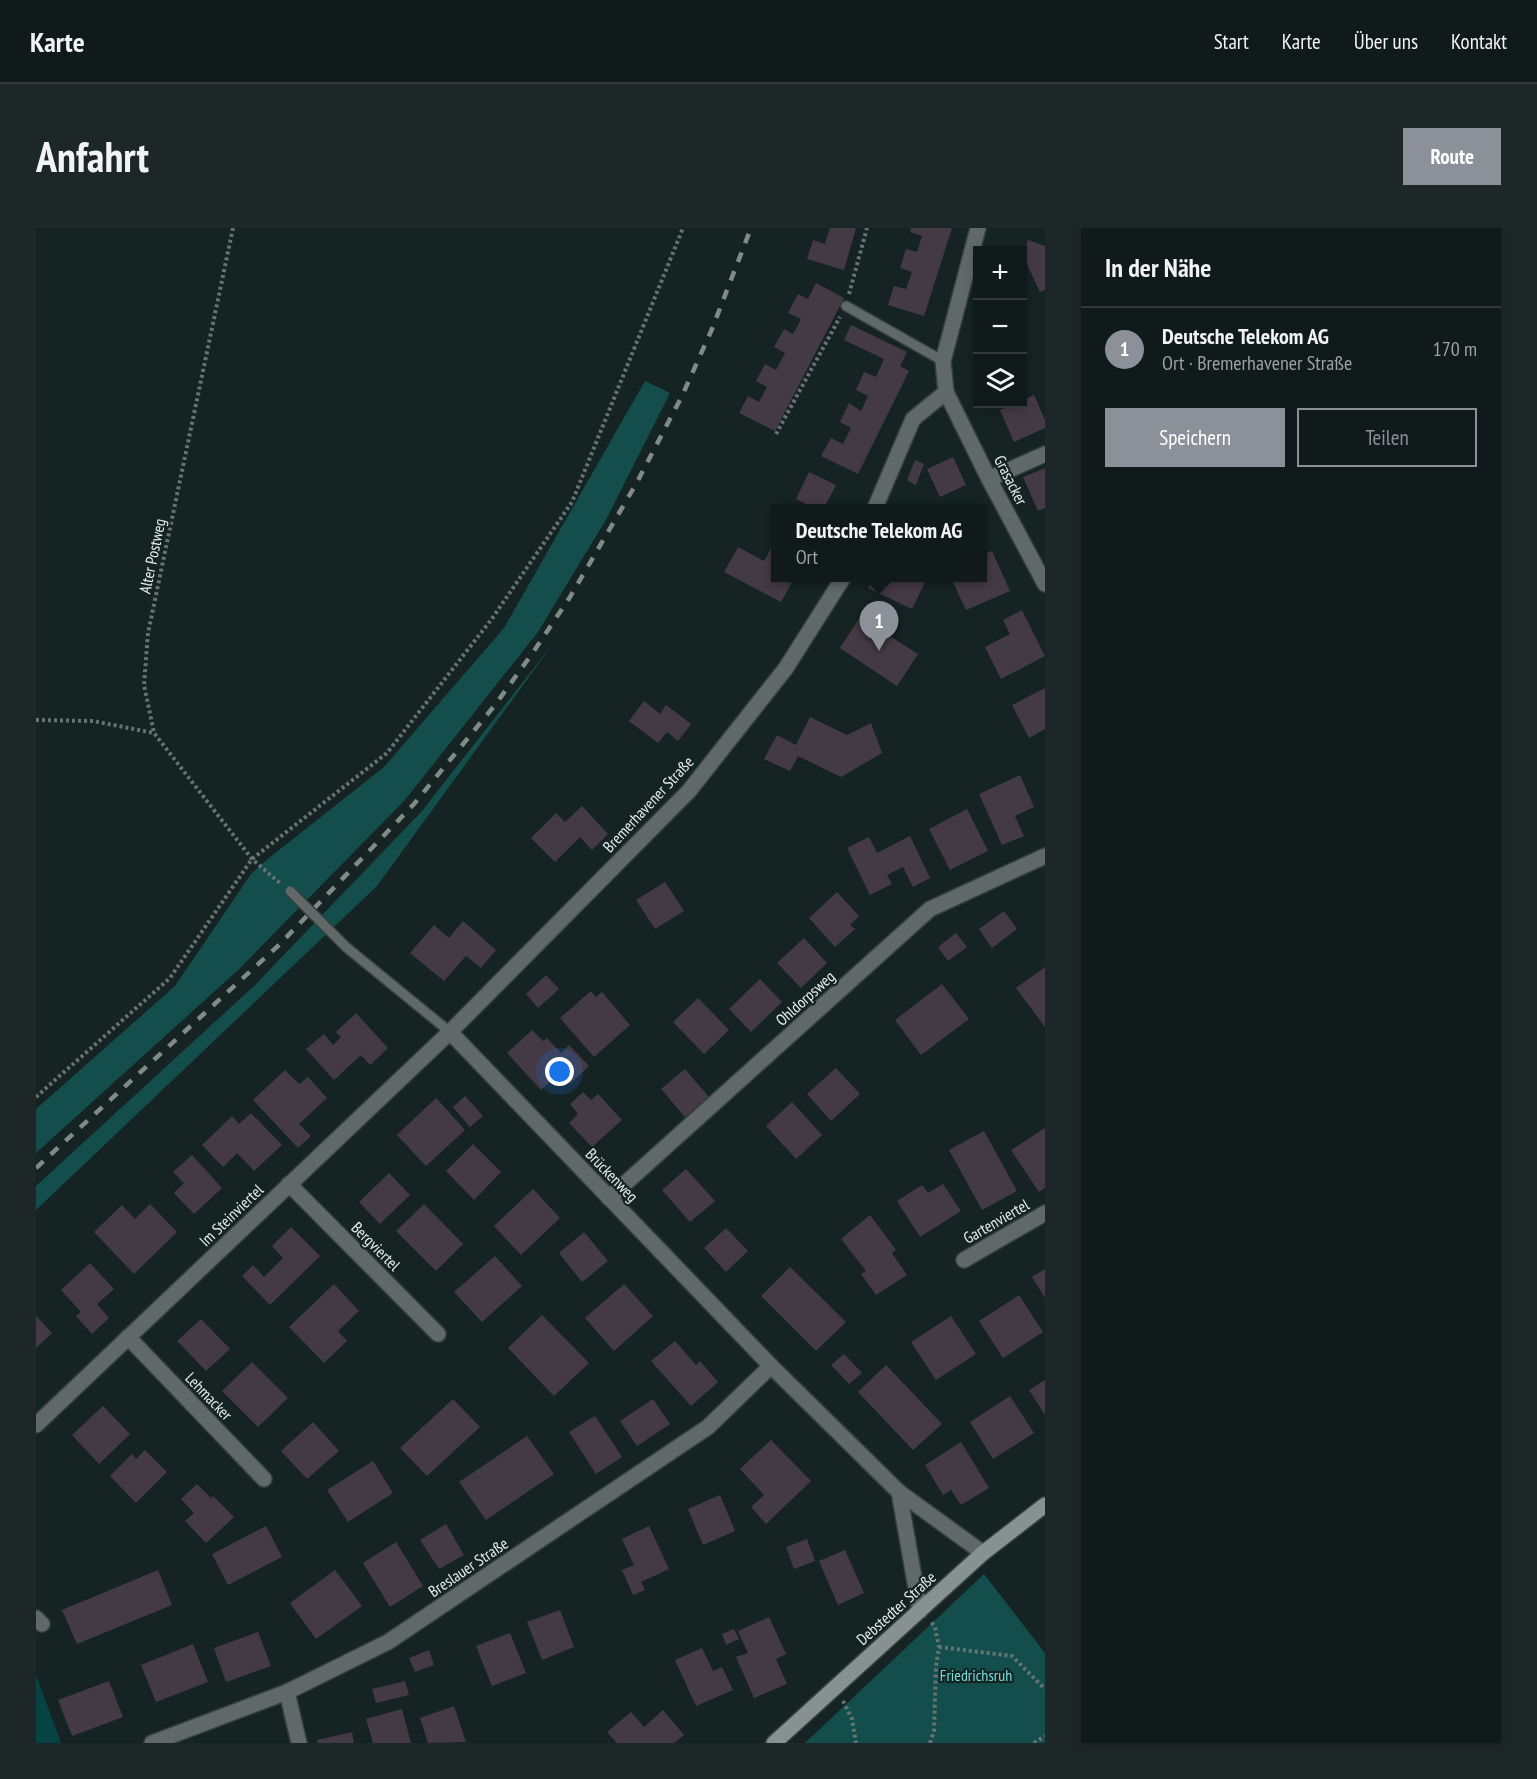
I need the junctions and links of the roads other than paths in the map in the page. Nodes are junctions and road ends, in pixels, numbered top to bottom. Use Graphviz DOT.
graph roads {
  1 [pos="978,228"];
  2 [pos="846,306"];
  3 [pos="943,361"];
  4 [pos="946,392"];
  5 [pos="1045,454"];
  6 [pos="990,479"];
  7 [pos="877,504"];
  8 [pos="840,582"];
  9 [pos="1045,584"];
  10 [pos="1045,856"];
  11 [pos="290,891"];
  12 [pos="450,1032"];
  13 [pos="289,1185"];
  14 [pos="609,1198"];
  15 [pos="1045,1213"];
  16 [pos="964,1260"];
  17 [pos="438,1334"];
  18 [pos="128,1337"];
  19 [pos="771,1366"];
  20 [pos="36,1425"];
  21 [pos="264,1479"];
  22 [pos="899,1492"];
  23 [pos="1045,1504"];
  24 [pos="983,1553"];
  25 [pos="920,1611"];
  26 [pos="287,1692"];
  27 [pos="152,1743"];
  28 [pos="299,1743"];
  29 [pos="774,1743"];
  1 -- 3 [label="street"];
  2 -- 3 [label="lane"];
  3 -- 4 [label="street"];
  4 -- 6 [label="street, Grasacker"];
  4 -- 7 [label="street"];
  5 -- 6 [label="street"];
  6 -- 9 [label="street, Grasacker"];
  8 -- 12 [label="street, Bremerhavener Straße"];
  10 -- 14 [label="street, Ohldorpsweg"];
  11 -- 12 [label="lane, Brückenweg, bridge"];
  12 -- 13 [label="street, Im Steinviertel"];
  12 -- 14 [label="street, Brückenweg"];
  13 -- 17 [label="street, Bergviertel"];
  13 -- 18 [label="street, Im Steinviertel"];
  14 -- 19 [label="street, Brückenweg"];
  15 -- 16 [label="street, Gartenviertel"];
  18 -- 20 [label="street, Im Steinviertel"];
  18 -- 21 [label="street, Lehmacker"];
  19 -- 22 [label="street, Brückenweg"];
  19 -- 26 [label="street, Breslauer Straße"];
  22 -- 24 [label="street, Brückenweg"];
  22 -- 25 [label="street"];
  23 -- 24 [label="main road, Debstedter Straße"];
  24 -- 25 [label="main road, Debstedter Straße"];
  25 -- 29 [label="main road, Debstedter Straße"];
  26 -- 27 [label="street, Breslauer Straße"];
  26 -- 28 [label="street"];
}
